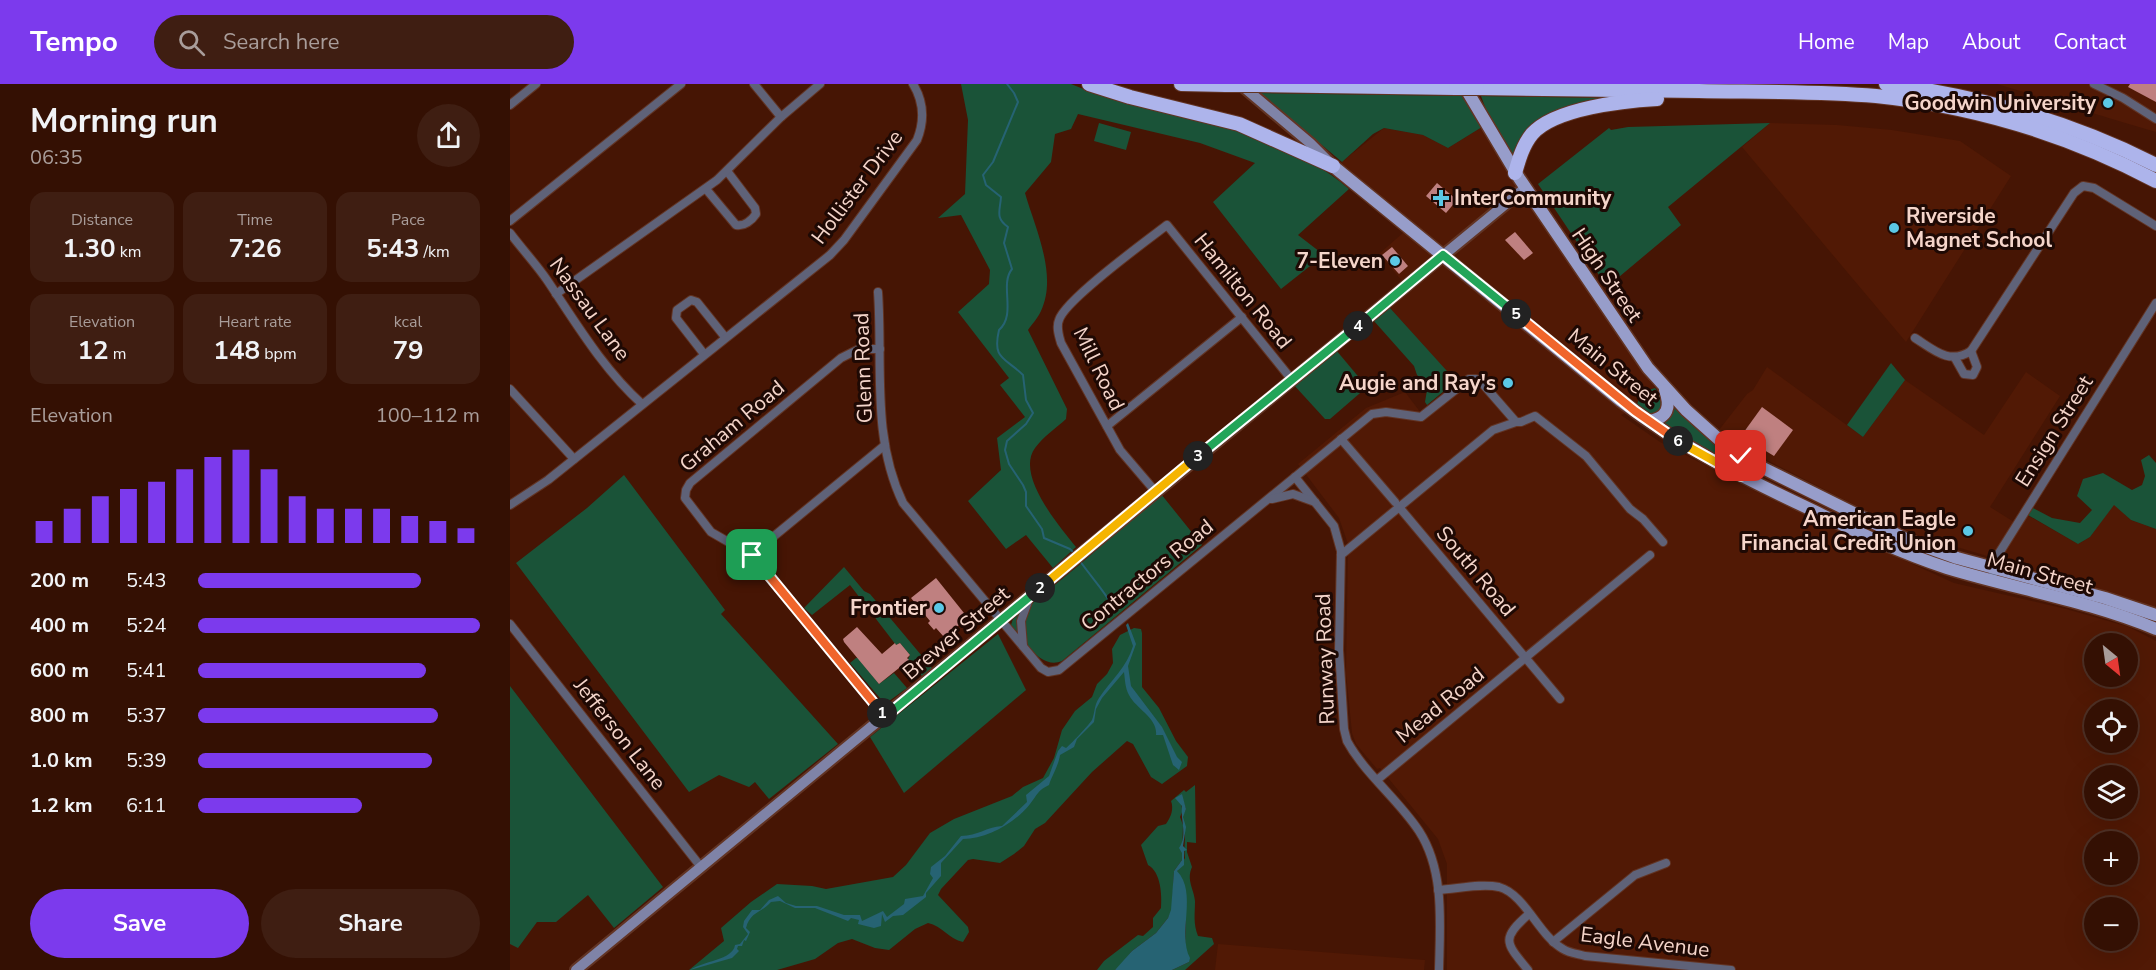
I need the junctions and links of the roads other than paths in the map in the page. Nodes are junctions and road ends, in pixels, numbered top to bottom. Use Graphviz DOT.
graph roads {
  1 [pos="536,84"];
  2 [pos="681,84"];
  3 [pos="754,84"];
  4 [pos="820,84"];
  5 [pos="913,84"];
  6 [pos="1089,84"];
  7 [pos="1181,84"];
  8 [pos="1886,84"];
  9 [pos="2094,84"];
  10 [pos="1233,85"];
  11 [pos="1465,87"];
  12 [pos="1710,91"];
  13 [pos="510,105"];
  14 [pos="781,117"];
  15 [pos="2156,119"];
  16 [pos="2156,165"];
  17 [pos="1333,166"];
  18 [pos="728,171"];
  19 [pos="1515,173"];
  20 [pos="2156,181"];
  21 [pos="1525,188"];
  22 [pos="706,189"];
  23 [pos="510,221"];
  24 [pos="1167,225"];
  25 [pos="2156,226"];
  26 [pos="510,233"];
  27 [pos="1443,255"];
  28 [pos="878,292"];
  29 [pos="556,294"];
  30 [pos="2156,303"];
  31 [pos="1242,317"];
  32 [pos="725,337"];
  33 [pos="1915,338"];
  34 [pos="880,349"];
  35 [pos="1971,351"];
  36 [pos="704,354"];
  37 [pos="1955,358"];
  38 [pos="1292,380"];
  39 [pos="1665,388"];
  40 [pos="510,389"];
  41 [pos="642,404"];
  42 [pos="1649,421"];
  43 [pos="1516,422"];
  44 [pos="1107,426"];
  45 [pos="1341,439"];
  46 [pos="885,445"];
  47 [pos="574,459"];
  48 [pos="1750,461"];
  49 [pos="1741,476"];
  50 [pos="1295,477"];
  51 [pos="1155,491"];
  52 [pos="1265,501"];
  53 [pos="1318,504"];
  54 [pos="510,505"];
  55 [pos="1397,505"];
  56 [pos="1664,542"];
  57 [pos="1908,547"];
  58 [pos="752,555"];
  59 [pos="1341,555"];
  60 [pos="1650,555"];
  61 [pos="1993,574"];
  62 [pos="1030,597"];
  63 [pos="2156,615"];
  64 [pos="1001,621"];
  65 [pos="510,624"];
  66 [pos="2156,629"];
  67 [pos="1023,647"];
  68 [pos="1525,658"];
  69 [pos="1560,699"];
  70 [pos="885,717"];
  71 [pos="1377,780"];
  72 [pos="1666,863"];
  73 [pos="701,867"];
  74 [pos="1438,890"];
  75 [pos="1529,914"];
  76 [pos="1553,942"];
  77 [pos="576,970"];
  78 [pos="1439,970"];
  79 [pos="1528,970"];
  80 [pos="1731,970"];
  1 -- 13 [label="street"];
  2 -- 23 [label="street"];
  3 -- 14 [label="street"];
  4 -- 14 [label="street"];
  5 -- 32 [label="street, Hollister Drive"];
  6 -- 17 [label="highway"];
  7 -- 10 [label="highway"];
  8 -- 16 [label="highway"];
  9 -- 15 [label="street"];
  10 -- 11 [label="highway, bridge"];
  10 -- 17 [label="main road, Main Street"];
  11 -- 12 [label="highway"];
  11 -- 19 [label="main road, High Street"];
  12 -- 19 [label="highway"];
  12 -- 20 [label="highway"];
  14 -- 18 [label="street"];
  17 -- 27 [label="main road, Main Street"];
  18 -- 22 [label="street"];
  18 -- 22 [label="street"];
  19 -- 21 [label="main road, High Street"];
  21 -- 27 [label="main road, Brewer Street"];
  21 -- 39 [label="main road, High Street"];
  22 -- 29 [label="street"];
  24 -- 31 [label="street, Hamilton Road"];
  24 -- 44 [label="street, Mill Road"];
  25 -- 35 [label="street"];
  26 -- 29 [label="street, Nassau Lane"];
  27 -- 38 [label="main road, Brewer Street"];
  27 -- 42 [label="main road, Main Street"];
  28 -- 34 [label="street, Glenn Road"];
  29 -- 41 [label="street, Nassau Lane"];
  30 -- 61 [label="street, Ensign Street"];
  31 -- 38 [label="street, Hamilton Road"];
  31 -- 44 [label="street"];
  32 -- 36 [label="street, Hollister Drive"];
  32 -- 36 [label="street"];
  33 -- 37 [label="street"];
  34 -- 46 [label="street, Glenn Road"];
  34 -- 58 [label="street, Graham Road"];
  35 -- 37 [label="street"];
  35 -- 37 [label="street"];
  36 -- 41 [label="street, Hollister Drive"];
  38 -- 51 [label="main road, Brewer Street"];
  39 -- 42 [label="main road"];
  39 -- 48 [label="main road, High Street"];
  40 -- 47 [label="street"];
  41 -- 47 [label="street, Hollister Drive"];
  42 -- 49 [label="main road, Main Street"];
  43 -- 45 [label="street, Contractors Road"];
  43 -- 55 [label="street"];
  43 -- 56 [label="street"];
  44 -- 51 [label="street, Mill Road"];
  45 -- 50 [label="street, Contractors Road"];
  45 -- 55 [label="street, South Road"];
  46 -- 58 [label="street"];
  46 -- 64 [label="street, Glenn Road"];
  47 -- 54 [label="street, Hollister Drive"];
  48 -- 49 [label="main road"];
  48 -- 57 [label="main road, Main Street"];
  49 -- 57 [label="main road, Main Street"];
  50 -- 52 [label="street, Contractors Road"];
  50 -- 53 [label="street, Runway Road"];
  51 -- 62 [label="main road, Brewer Street"];
  52 -- 53 [label="street"];
  52 -- 67 [label="street, Contractors Road"];
  53 -- 59 [label="street, Runway Road"];
  55 -- 59 [label="street"];
  55 -- 68 [label="street, South Road"];
  57 -- 61 [label="main road, Main Street"];
  58 -- 70 [label="street, Graham Road"];
  59 -- 71 [label="street, Runway Road"];
  60 -- 68 [label="street, Mead Road"];
  61 -- 63 [label="main road, Main Street"];
  61 -- 66 [label="main road, Main Street"];
  62 -- 64 [label="main road, Brewer Street"];
  62 -- 67 [label="street"];
  64 -- 67 [label="street, Contractors Road"];
  64 -- 70 [label="main road, Brewer Street"];
  65 -- 73 [label="street, Jefferson Lane"];
  68 -- 69 [label="street, South Road"];
  68 -- 71 [label="street, Mead Road"];
  70 -- 73 [label="main road, Brewer Street"];
  71 -- 74 [label="street, Runway Road"];
  72 -- 76 [label="street"];
  73 -- 77 [label="main road, Brewer Street"];
  74 -- 75 [label="street, Eagle Avenue"];
  74 -- 78 [label="street, Runway Road"];
  75 -- 76 [label="street, Eagle Avenue"];
  75 -- 79 [label="street"];
  76 -- 80 [label="street, Eagle Avenue"];
}
